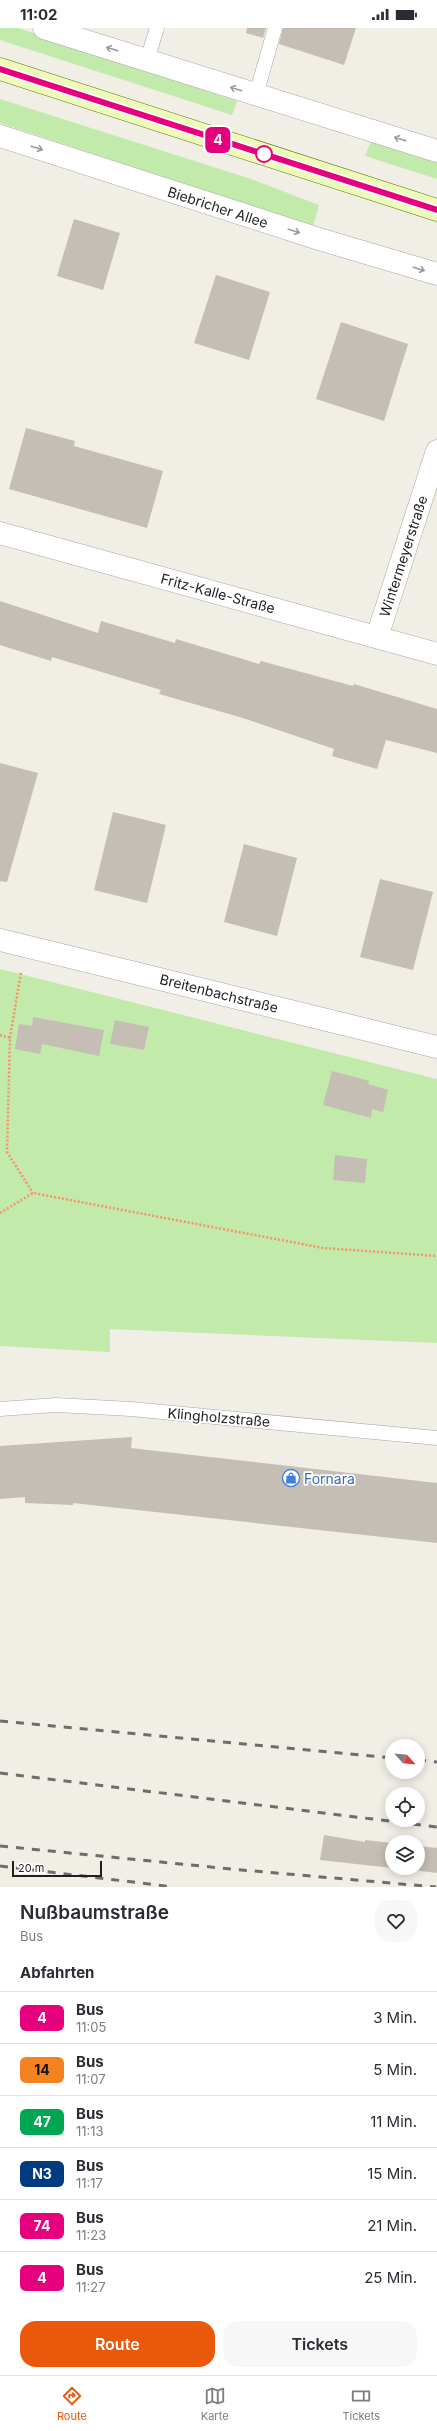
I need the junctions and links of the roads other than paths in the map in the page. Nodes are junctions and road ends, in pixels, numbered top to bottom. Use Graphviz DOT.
graph roads {
  1 [pos="44,28"];
  2 [pos="157,28"];
  3 [pos="275,28"];
  4 [pos="147,60"];
  5 [pos="0,70"];
  6 [pos="256,95"];
  7 [pos="0,136"];
  8 [pos="437,151"];
  9 [pos="437,210"];
  10 [pos="437,274"];
  11 [pos="437,451"];
  12 [pos="0,533"];
  13 [pos="377,638"];
  14 [pos="437,654"];
  15 [pos="0,940"];
  16 [pos="437,1046"];
  17 [pos="0,1409"];
  18 [pos="437,1438"];
  4 -- 1 [label="street, one-way"];
  2 -- 4 [label="lane"];
  3 -- 6 [label="lane"];
  6 -- 4 [label="street, one-way"];
  5 -- 9 [label="main road"];
  8 -- 6 [label="street, one-way"];
  7 -- 10 [label="street, Biebricher Allee, one-way"];
  11 -- 13 [label="street, Wintermeyerstraße"];
  12 -- 13 [label="street, Fritz-Kalle-Straße"];
  13 -- 14 [label="street, Fritz-Kalle-Straße"];
  15 -- 16 [label="street, Breitenbachstraße"];
  17 -- 18 [label="lane, Klingholzstraße"];
}
